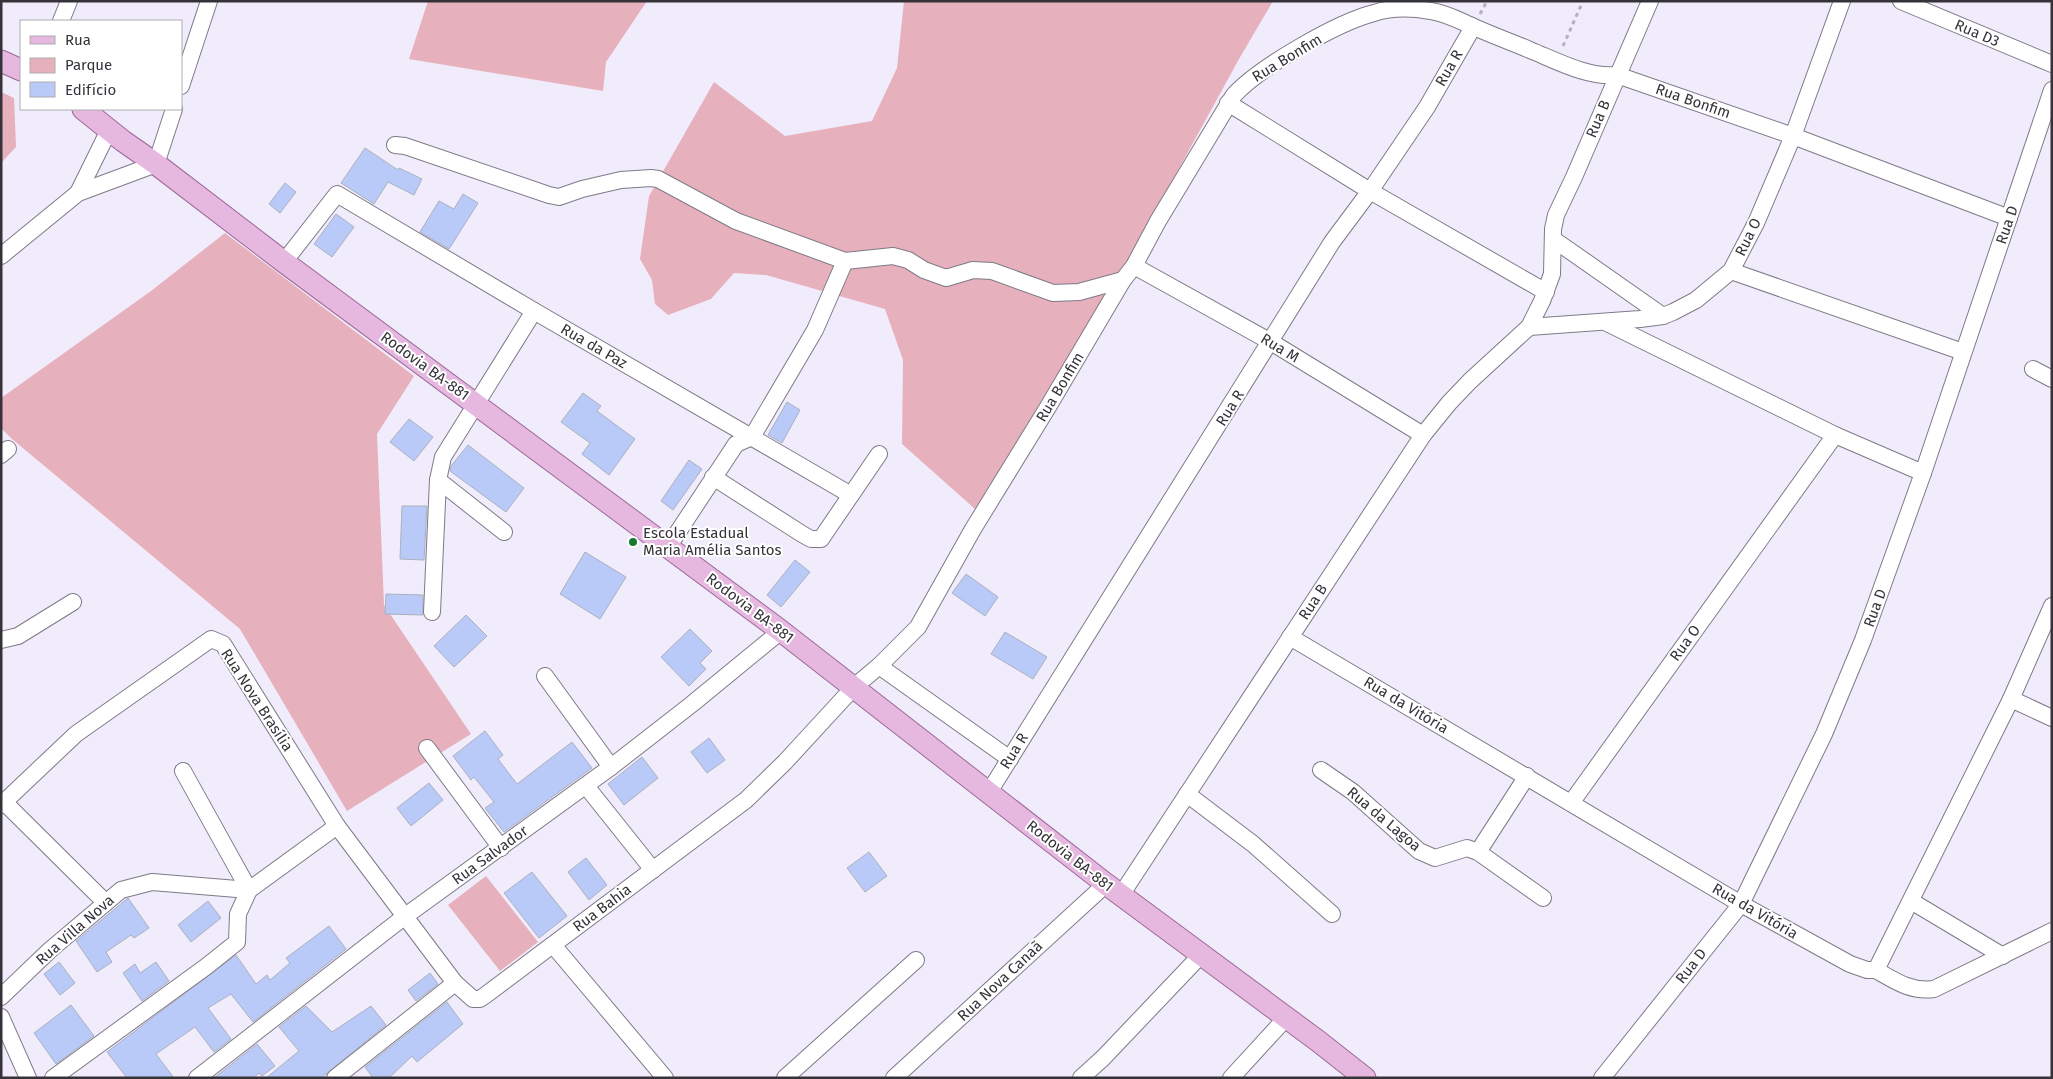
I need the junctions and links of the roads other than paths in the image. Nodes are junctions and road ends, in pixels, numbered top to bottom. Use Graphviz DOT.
graph roads {
  1 [pos="69,1"];
  2 [pos="209,1"];
  3 [pos="1650,1"];
  4 [pos="1842,1"];
  5 [pos="1902,1"];
  6 [pos="60,20"];
  7 [pos="1473,27"];
  8 [pos="1,61"];
  9 [pos="2052,64"];
  10 [pos="20,70"];
  11 [pos="1617,75"];
  12 [pos="182,83"];
  13 [pos="2052,90"];
  14 [pos="1228,103"];
  15 [pos="84,110"];
  16 [pos="174,110"];
  17 [pos="109,130"];
  18 [pos="1793,136"];
  19 [pos="395,145"];
  20 [pos="156,164"];
  21 [pos="1370,191"];
  22 [pos="78,194"];
  23 [pos="2009,218"];
  24 [pos="1553,239"];
  25 [pos="1,256"];
  26 [pos="845,261"];
  27 [pos="284,262"];
  28 [pos="1134,266"];
  29 [pos="1731,270"];
  30 [pos="1123,280"];
  31 [pos="1546,292"];
  32 [pos="534,311"];
  33 [pos="1662,316"];
  34 [pos="1606,322"];
  35 [pos="1529,327"];
  36 [pos="1271,342"];
  37 [pos="1963,352"];
  38 [pos="2033,369"];
  39 [pos="2052,379"];
  40 [pos="476,404"];
  41 [pos="1423,435"];
  42 [pos="1835,435"];
  43 [pos="752,437"];
  44 [pos="879,454"];
  45 [pos="1923,473"];
  46 [pos="713,477"];
  47 [pos="438,480"];
  48 [pos="851,495"];
  49 [pos="504,532"];
  50 [pos="668,547"];
  51 [pos="73,602"];
  52 [pos="2052,606"];
  53 [pos="432,612"];
  54 [pos="781,630"];
  55 [pos="1290,637"];
  56 [pos="1,640"];
  57 [pos="879,666"];
  58 [pos="545,676"];
  59 [pos="854,687"];
  60 [pos="2012,699"];
  61 [pos="2052,718"];
  62 [pos="427,748"];
  63 [pos="1010,759"];
  64 [pos="611,767"];
  65 [pos="1321,770"];
  66 [pos="183,771"];
  67 [pos="1527,776"];
  68 [pos="586,786"];
  69 [pos="989,792"];
  70 [pos="1186,794"];
  71 [pos="3,803"];
  72 [pos="1571,803"];
  73 [pos="337,826"];
  74 [pos="501,848"];
  75 [pos="1478,852"];
  76 [pos="653,870"];
  77 [pos="249,890"];
  78 [pos="1113,890"];
  79 [pos="1543,898"];
  80 [pos="105,902"];
  81 [pos="1911,902"];
  82 [pos="1741,904"];
  83 [pos="1332,914"];
  84 [pos="404,917"];
  85 [pos="2052,931"];
  86 [pos="553,945"];
  87 [pos="1201,955"];
  88 [pos="2003,956"];
  89 [pos="916,960"];
  90 [pos="1876,970"];
  91 [pos="454,983"];
  92 [pos="1,997"];
  93 [pos="1,1017"];
  94 [pos="1286,1018"];
  95 [pos="28,1078"];
  96 [pos="53,1078"];
  97 [pos="197,1078"];
  98 [pos="335,1078"];
  99 [pos="665,1078"];
  100 [pos="785,1078"];
  101 [pos="894,1078"];
  102 [pos="1081,1078"];
  103 [pos="1231,1078"];
  104 [pos="1365,1078"];
  105 [pos="1602,1078"];
  1 -- 6 [label="street"];
  2 -- 12 [label="street"];
  3 -- 11 [label="street, Rua B"];
  4 -- 18 [label="street, Rua O"];
  5 -- 9 [label="street, Rua D3"];
  7 -- 11 [label="street, Rua Bonfim"];
  7 -- 14 [label="street, Rua Bonfim"];
  7 -- 21 [label="street, Rua R"];
  8 -- 10 [label="main road"];
  11 -- 18 [label="street, Rua Bonfim"];
  11 -- 24 [label="street, Rua B"];
  13 -- 23 [label="street, Rua D"];
  14 -- 21 [label="street"];
  14 -- 28 [label="street, Rua Bonfim"];
  15 -- 17 [label="main road, Rodovia BA-881"];
  16 -- 20 [label="street"];
  17 -- 20 [label="main road, Rodovia BA-881"];
  17 -- 22 [label="street"];
  18 -- 23 [label="street, Rua Bonfim"];
  18 -- 29 [label="street, Rua O"];
  19 -- 26 [label="street"];
  20 -- 22 [label="street"];
  20 -- 27 [label="main road, Rodovia BA-881"];
  21 -- 31 [label="street"];
  21 -- 36 [label="street, Rua R"];
  22 -- 25 [label="street"];
  23 -- 37 [label="street, Rua D"];
  24 -- 31 [label="street, Rua B"];
  24 -- 33 [label="street"];
  26 -- 30 [label="street"];
  26 -- 43 [label="street"];
  27 -- 32 [label="street, Rua da Paz"];
  27 -- 40 [label="main road, Rodovia BA-881"];
  28 -- 30 [label="street, Rua Bonfim"];
  28 -- 36 [label="street, Rua M"];
  29 -- 33 [label="street, Rua O"];
  29 -- 37 [label="street"];
  30 -- 57 [label="street, Rua Bonfim"];
  31 -- 35 [label="street, Rua B"];
  32 -- 40 [label="street"];
  32 -- 43 [label="street, Rua da Paz"];
  33 -- 34 [label="street, Rua O"];
  34 -- 35 [label="street, Rua O"];
  34 -- 42 [label="street"];
  35 -- 41 [label="street, Rua B"];
  36 -- 41 [label="street, Rua M"];
  36 -- 63 [label="street, Rua R"];
  37 -- 45 [label="street, Rua D"];
  38 -- 39 [label="street"];
  40 -- 47 [label="street"];
  40 -- 50 [label="main road, Rodovia BA-881"];
  41 -- 55 [label="street, Rua B"];
  42 -- 45 [label="street"];
  42 -- 72 [label="street, Rua O"];
  43 -- 46 [label="street"];
  43 -- 48 [label="street, Rua da Paz"];
  44 -- 48 [label="street"];
  45 -- 82 [label="street, Rua D"];
  46 -- 48 [label="street"];
  46 -- 50 [label="street"];
  47 -- 49 [label="street"];
  47 -- 53 [label="street"];
  50 -- 54 [label="main road, Rodovia BA-881"];
  51 -- 56 [label="street"];
  52 -- 60 [label="street"];
  54 -- 59 [label="main road, Rodovia BA-881"];
  54 -- 64 [label="street, Rua Salvador"];
  55 -- 67 [label="street, Rua da Vitória"];
  55 -- 70 [label="street, Rua B"];
  57 -- 59 [label="street, Rua Bonfim"];
  57 -- 63 [label="street"];
  58 -- 64 [label="street"];
  59 -- 69 [label="main road, Rodovia BA-881"];
  59 -- 76 [label="street, Rua Bahia"];
  60 -- 61 [label="street"];
  60 -- 81 [label="street"];
  62 -- 74 [label="street"];
  63 -- 69 [label="street, Rua R"];
  64 -- 68 [label="street, Rua Salvador"];
  65 -- 75 [label="street, Rua da Lagoa"];
  66 -- 77 [label="street"];
  67 -- 72 [label="street, Rua da Vitória"];
  67 -- 75 [label="street"];
  68 -- 74 [label="street, Rua Salvador"];
  68 -- 76 [label="street"];
  69 -- 78 [label="main road, Rodovia BA-881"];
  70 -- 78 [label="street, Rua B"];
  70 -- 83 [label="street"];
  71 -- 73 [label="street, Rua Nova Brasília"];
  71 -- 80 [label="street"];
  72 -- 82 [label="street, Rua da Vitória"];
  73 -- 77 [label="street"];
  73 -- 84 [label="street, Rua Nova Brasília"];
  74 -- 84 [label="street, Rua Salvador"];
  75 -- 79 [label="street"];
  76 -- 86 [label="street, Rua Bahia"];
  77 -- 80 [label="street, Rua Villa Nova"];
  77 -- 96 [label="street"];
  78 -- 87 [label="main road, Rodovia BA-881"];
  78 -- 101 [label="street, Rua Nova Canaã"];
  80 -- 92 [label="street, Rua Villa Nova"];
  81 -- 88 [label="street"];
  81 -- 90 [label="street"];
  82 -- 90 [label="street, Rua da Vitória"];
  82 -- 105 [label="street, Rua D"];
  84 -- 91 [label="street, Rua Nova Brasília"];
  84 -- 97 [label="street, Rua Salvador"];
  85 -- 88 [label="street, Rua da Vitória"];
  86 -- 91 [label="street, Rua Bahia"];
  86 -- 99 [label="street"];
  87 -- 94 [label="main road, Rodovia BA-881"];
  87 -- 102 [label="street"];
  88 -- 90 [label="street, Rua da Vitória"];
  89 -- 100 [label="street"];
  91 -- 98 [label="street"];
  93 -- 95 [label="street"];
  94 -- 103 [label="street"];
  94 -- 104 [label="main road, Rodovia BA-881"];
}
